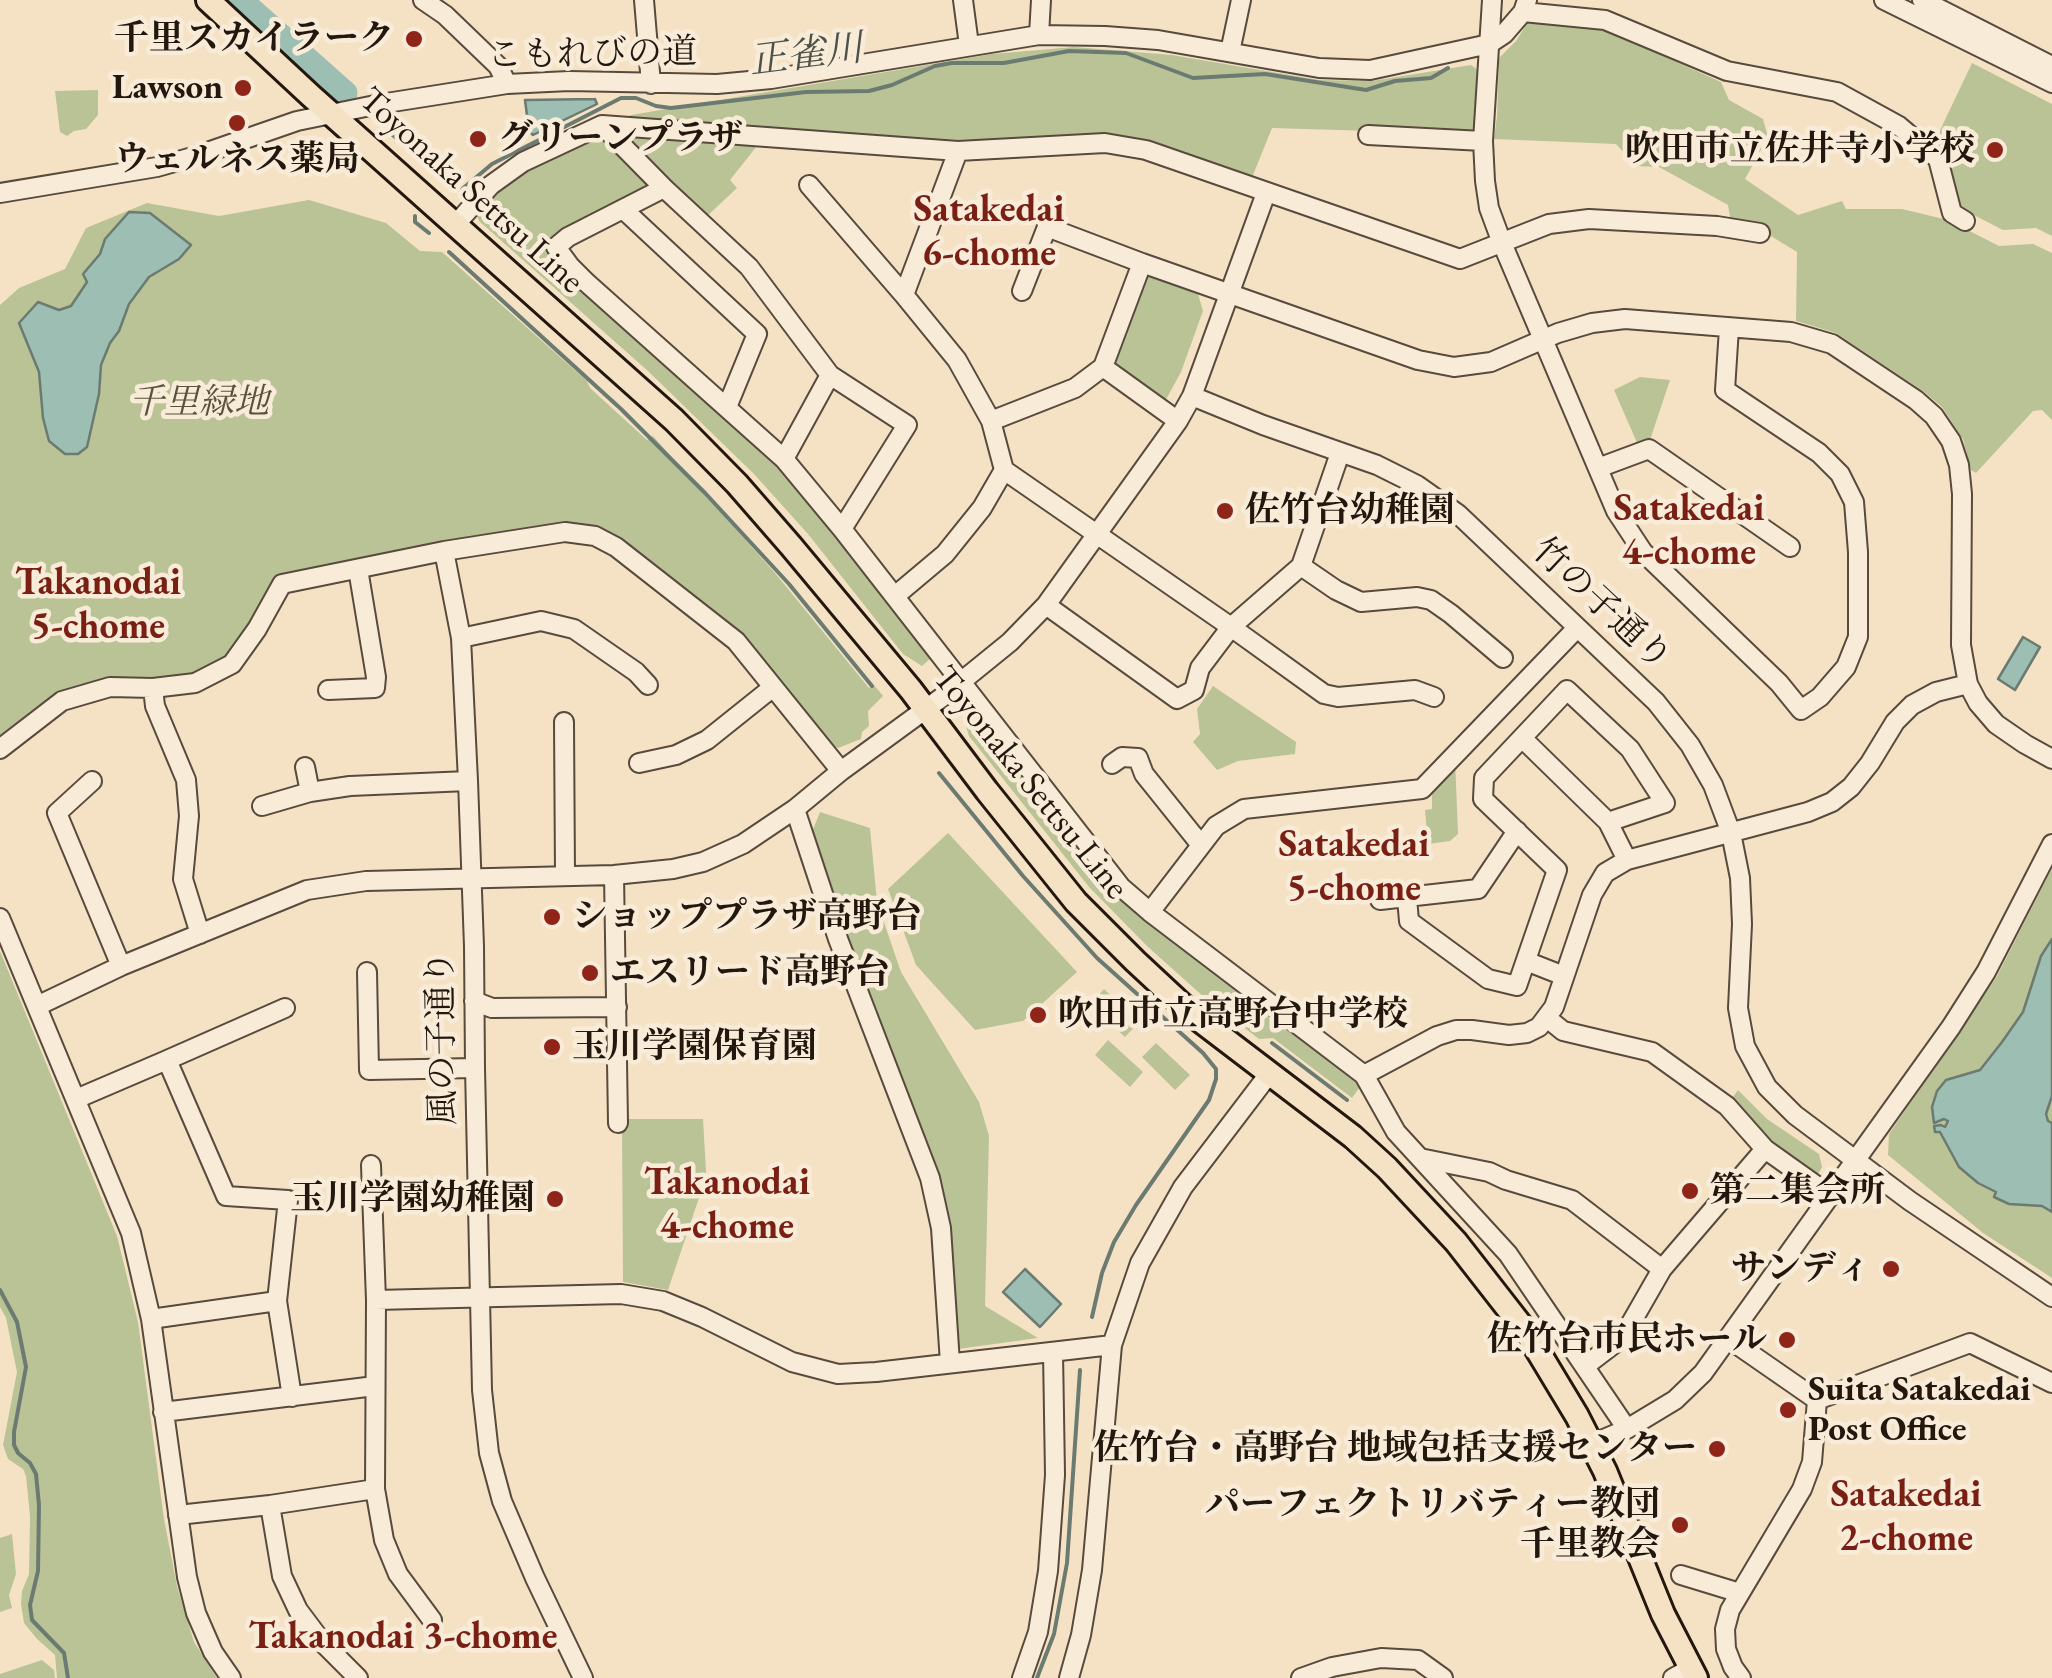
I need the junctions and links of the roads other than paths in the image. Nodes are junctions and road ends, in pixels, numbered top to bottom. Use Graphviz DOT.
graph roads {
  1 [pos="208,0"];
  2 [pos="423,0"];
  3 [pos="644,0"];
  4 [pos="963,0"];
  5 [pos="1040,0"];
  6 [pos="1241,0"];
  7 [pos="1492,0"];
  8 [pos="1884,0"];
  9 [pos="1922,0"];
  10 [pos="1524,6"];
  11 [pos="1039,35"];
  12 [pos="1488,44"];
  13 [pos="969,45"];
  14 [pos="1230,52"];
  15 [pos="2052,66"];
  16 [pos="508,84"];
  17 [pos="651,84"];
  18 [pos="2052,84"];
  19 [pos="333,115"];
  20 [pos="602,125"];
  21 [pos="1368,135"];
  22 [pos="1483,141"];
  23 [pos="958,151"];
  24 [pos="809,185"];
  25 [pos="664,188"];
  26 [pos="0,192"];
  27 [pos="1266,193"];
  28 [pos="624,210"];
  29 [pos="1965,221"];
  30 [pos="455,225"];
  31 [pos="1760,233"];
  32 [pos="1502,243"];
  33 [pos="1142,262"];
  34 [pos="1022,291"];
  35 [pos="1230,292"];
  36 [pos="904,295"];
  37 [pos="1728,328"];
  38 [pos="1543,340"];
  39 [pos="1103,367"];
  40 [pos="830,375"];
  41 [pos="1192,396"];
  42 [pos="727,407"];
  43 [pos="991,421"];
  44 [pos="1178,421"];
  45 [pos="1340,453"];
  46 [pos="784,459"];
  47 [pos="1598,468"];
  48 [pos="1004,470"];
  49 [pos="842,529"];
  50 [pos="1096,532"];
  51 [pos="1790,548"];
  52 [pos="444,551"];
  53 [pos="1302,566"];
  54 [pos="358,568"];
  55 [pos="895,596"];
  56 [pos="1046,605"];
  57 [pos="1231,626"];
  58 [pos="1576,629"];
  59 [pos="461,638"];
  60 [pos="1503,658"];
  61 [pos="961,682"];
  62 [pos="1968,684"];
  63 [pos="648,685"];
  64 [pos="153,688"];
  65 [pos="772,688"];
  66 [pos="328,690"];
  67 [pos="1434,697"];
  68 [pos="924,710"];
  69 [pos="564,722"];
  70 [pos="1522,738"];
  71 [pos="0,749"];
  72 [pos="2052,759"];
  73 [pos="640,763"];
  74 [pos="1112,764"];
  75 [pos="305,766"];
  76 [pos="841,771"];
  77 [pos="92,780"];
  78 [pos="468,781"];
  79 [pos="310,792"];
  80 [pos="262,806"];
  81 [pos="794,809"];
  82 [pos="1608,822"];
  83 [pos="1517,832"];
  84 [pos="1730,832"];
  85 [pos="2052,844"];
  86 [pos="1200,845"];
  87 [pos="1627,860"];
  88 [pos="565,875"];
  89 [pos="614,875"];
  90 [pos="472,878"];
  91 [pos="1407,898"];
  92 [pos="1380,900"];
  93 [pos="1150,912"];
  94 [pos="0,918"];
  95 [pos="200,934"];
  96 [pos="1526,961"];
  97 [pos="121,966"];
  98 [pos="367,972"];
  99 [pos="1564,976"];
  100 [pos="474,1000"];
  101 [pos="37,1006"];
  102 [pos="616,1007"];
  103 [pos="285,1008"];
  104 [pos="1547,1018"];
  105 [pos="167,1060"];
  106 [pos="475,1068"];
  107 [pos="1269,1074"];
  108 [pos="1364,1075"];
  109 [pos="76,1099"];
  110 [pos="618,1124"];
  111 [pos="1765,1149"];
  112 [pos="1420,1158"];
  113 [pos="1856,1160"];
  114 [pos="371,1165"];
  115 [pos="1831,1196"];
  116 [pos="1662,1270"];
  117 [pos="481,1296"];
  118 [pos="2052,1297"];
  119 [pos="376,1300"];
  120 [pos="277,1301"];
  121 [pos="152,1320"];
  122 [pos="1728,1339"];
  123 [pos="1112,1346"];
  124 [pos="1052,1352"];
  125 [pos="950,1363"];
  126 [pos="1586,1366"];
  127 [pos="2052,1383"];
  128 [pos="375,1386"];
  129 [pos="292,1398"];
  130 [pos="1817,1400"];
  131 [pos="163,1412"];
  132 [pos="1627,1429"];
  133 [pos="1592,1444"];
  134 [pos="375,1489"];
  135 [pos="270,1505"];
  136 [pos="178,1515"];
  137 [pos="1681,1575"];
  138 [pos="1740,1592"];
  139 [pos="432,1620"];
  140 [pos="1686,1675"];
  141 [pos="231,1678"];
  142 [pos="358,1678"];
  143 [pos="583,1678"];
  144 [pos="1022,1678"];
  145 [pos="1069,1678"];
  146 [pos="1302,1678"];
  147 [pos="1443,1678"];
  148 [pos="1741,1678"];
  1 -- 19 [label="main road, Toyonaka Settsu Line"];
  2 -- 16 [label="street"];
  3 -- 17 [label="street"];
  4 -- 13 [label="street"];
  5 -- 11 [label="street"];
  6 -- 14 [label="street"];
  7 -- 12 [label="street"];
  8 -- 18 [label="street"];
  9 -- 15 [label="street"];
  10 -- 12 [label="street"];
  10 -- 29 [label="street"];
  11 -- 13 [label="street, こもれびの道"];
  11 -- 14 [label="street, こもれびの道"];
  12 -- 14 [label="street, こもれびの道"];
  12 -- 22 [label="street"];
  13 -- 17 [label="street, こもれびの道"];
  16 -- 17 [label="street, こもれびの道"];
  16 -- 19 [label="street, こもれびの道"];
  19 -- 26 [label="street, こもれびの道"];
  19 -- 30 [label="main road, Toyonaka Settsu Line"];
  20 -- 23 [label="street"];
  20 -- 25 [label="street"];
  20 -- 30 [label="street"];
  21 -- 22 [label="street"];
  22 -- 32 [label="street"];
  23 -- 27 [label="street"];
  23 -- 36 [label="street"];
  24 -- 36 [label="street"];
  25 -- 28 [label="street"];
  25 -- 40 [label="street"];
  27 -- 32 [label="street"];
  27 -- 35 [label="street"];
  28 -- 42 [label="street"];
  28 -- 42 [label="street"];
  30 -- 68 [label="main road, Toyonaka Settsu Line"];
  31 -- 32 [label="street"];
  32 -- 38 [label="street"];
  33 -- 34 [label="street"];
  33 -- 35 [label="street"];
  33 -- 39 [label="street"];
  35 -- 38 [label="street"];
  35 -- 41 [label="street"];
  36 -- 43 [label="street"];
  37 -- 38 [label="street"];
  37 -- 47 [label="street"];
  37 -- 62 [label="street"];
  38 -- 47 [label="street"];
  39 -- 43 [label="street"];
  39 -- 44 [label="street"];
  40 -- 46 [label="street"];
  40 -- 49 [label="street"];
  41 -- 44 [label="street"];
  41 -- 45 [label="street, 竹の子通り"];
  42 -- 46 [label="street"];
  43 -- 48 [label="street"];
  44 -- 50 [label="street"];
  45 -- 53 [label="street"];
  45 -- 58 [label="street, 竹の子通り"];
  46 -- 49 [label="street"];
  47 -- 51 [label="street"];
  48 -- 50 [label="street"];
  48 -- 55 [label="street"];
  49 -- 55 [label="street"];
  50 -- 56 [label="street"];
  50 -- 57 [label="street"];
  52 -- 54 [label="street"];
  52 -- 59 [label="street, 風の子通り"];
  52 -- 65 [label="street"];
  53 -- 57 [label="street"];
  53 -- 60 [label="street"];
  54 -- 64 [label="street"];
  54 -- 66 [label="street"];
  55 -- 61 [label="street"];
  56 -- 57 [label="street"];
  56 -- 61 [label="street"];
  57 -- 67 [label="street"];
  58 -- 84 [label="street, 竹の子通り"];
  58 -- 86 [label="street"];
  59 -- 63 [label="street"];
  59 -- 78 [label="street, 風の子通り"];
  61 -- 68 [label="street"];
  61 -- 93 [label="street"];
  62 -- 72 [label="street"];
  62 -- 84 [label="street"];
  64 -- 71 [label="street"];
  64 -- 95 [label="street"];
  65 -- 73 [label="street"];
  65 -- 76 [label="street"];
  68 -- 76 [label="street"];
  68 -- 107 [label="main road, Toyonaka Settsu Line"];
  69 -- 88 [label="street"];
  70 -- 82 [label="street"];
  70 -- 82 [label="street"];
  70 -- 83 [label="street"];
  74 -- 86 [label="street"];
  75 -- 79 [label="street"];
  76 -- 81 [label="street"];
  77 -- 97 [label="street"];
  78 -- 79 [label="street"];
  78 -- 90 [label="street, 風の子通り"];
  79 -- 80 [label="street"];
  81 -- 89 [label="street"];
  81 -- 125 [label="street"];
  82 -- 87 [label="street"];
  83 -- 91 [label="street"];
  83 -- 96 [label="street"];
  84 -- 87 [label="street"];
  84 -- 113 [label="street, 竹の子通り"];
  85 -- 113 [label="street"];
  86 -- 93 [label="street"];
  87 -- 99 [label="street"];
  88 -- 89 [label="street"];
  88 -- 90 [label="street"];
  89 -- 102 [label="street"];
  90 -- 95 [label="street"];
  90 -- 100 [label="street, 風の子通り"];
  91 -- 92 [label="street"];
  91 -- 96 [label="street"];
  93 -- 108 [label="street"];
  94 -- 101 [label="street"];
  95 -- 97 [label="street"];
  96 -- 99 [label="street"];
  97 -- 101 [label="street"];
  98 -- 106 [label="street"];
  99 -- 104 [label="street"];
  100 -- 102 [label="street"];
  100 -- 106 [label="street, 風の子通り"];
  101 -- 109 [label="street"];
  102 -- 110 [label="street"];
  103 -- 105 [label="street"];
  104 -- 108 [label="street"];
  104 -- 111 [label="street"];
  105 -- 109 [label="street"];
  105 -- 120 [label="street"];
  106 -- 117 [label="street, 風の子通り"];
  107 -- 123 [label="street"];
  107 -- 133 [label="main road, Toyonaka Settsu Line"];
  108 -- 112 [label="street"];
  109 -- 121 [label="street"];
  111 -- 115 [label="street"];
  111 -- 116 [label="street"];
  112 -- 116 [label="street"];
  112 -- 126 [label="street"];
  113 -- 115 [label="street"];
  113 -- 118 [label="street, 竹の子通り"];
  114 -- 119 [label="street"];
  115 -- 122 [label="street"];
  116 -- 126 [label="street"];
  117 -- 119 [label="street"];
  117 -- 125 [label="street"];
  117 -- 143 [label="street, 風の子通り"];
  119 -- 128 [label="street"];
  120 -- 121 [label="street"];
  120 -- 129 [label="street"];
  121 -- 131 [label="street"];
  122 -- 130 [label="street"];
  122 -- 132 [label="street"];
  123 -- 124 [label="street"];
  123 -- 145 [label="street"];
  124 -- 125 [label="street"];
  124 -- 144 [label="street"];
  126 -- 132 [label="street"];
  127 -- 130 [label="street"];
  128 -- 129 [label="street"];
  128 -- 134 [label="street"];
  129 -- 131 [label="street"];
  130 -- 138 [label="street"];
  131 -- 136 [label="street"];
  132 -- 133 [label="street"];
  133 -- 140 [label="main road, Toyonaka Settsu Line"];
  134 -- 135 [label="street"];
  134 -- 139 [label="street"];
  135 -- 136 [label="street"];
  135 -- 142 [label="street"];
  136 -- 141 [label="street"];
  137 -- 138 [label="street"];
  138 -- 148 [label="street"];
  146 -- 147 [label="street"];
}
